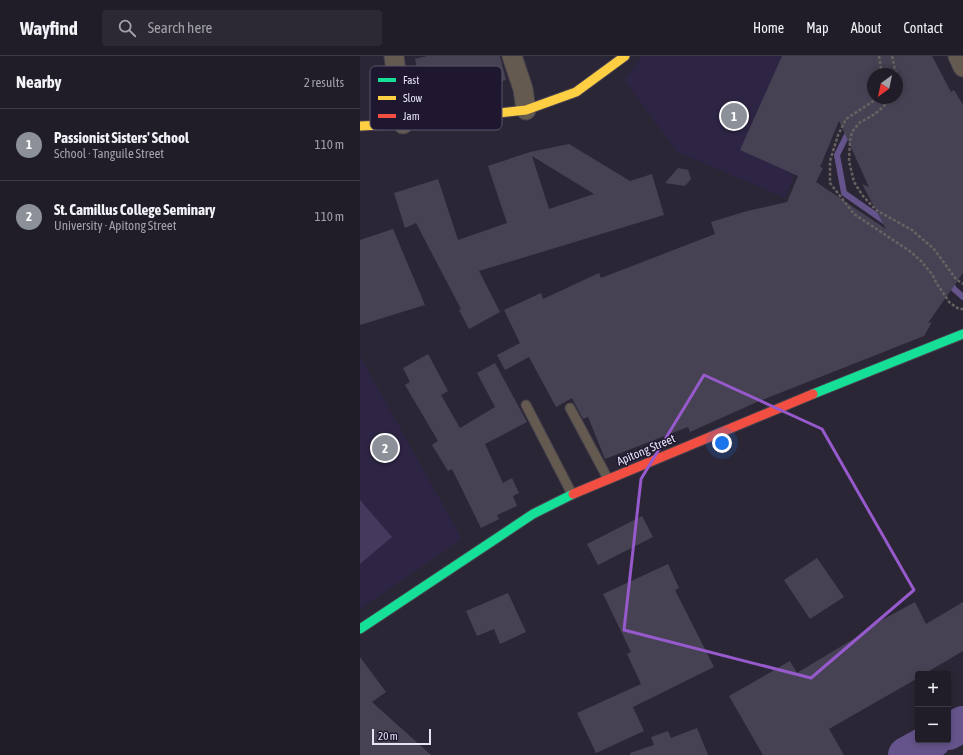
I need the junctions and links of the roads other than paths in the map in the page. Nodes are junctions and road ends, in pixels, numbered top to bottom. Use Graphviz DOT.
graph roads {
  1 [pos="394,56"];
  2 [pos="512,56"];
  3 [pos="625,56"];
  4 [pos="958,56"];
  5 [pos="395,66"];
  6 [pos="963,67"];
  7 [pos="526,110"];
  8 [pos="502,113"];
  9 [pos="360,126"];
  10 [pos="370,126"];
  11 [pos="963,334"];
  12 [pos="526,405"];
  13 [pos="570,408"];
  14 [pos="608,479"];
  15 [pos="572,494"];
  16 [pos="360,628"];
  1 -- 5 [label="street"];
  2 -- 7 [label="street"];
  3 -- 7 [label="street"];
  4 -- 6 [label="street"];
  7 -- 8 [label="street"];
  9 -- 10 [label="street"];
  11 -- 14 [label="street, Apitong Street"];
  12 -- 15 [label="lane"];
  13 -- 14 [label="lane"];
  14 -- 15 [label="street, Apitong Street"];
  15 -- 16 [label="street, Apitong Street"];
}
